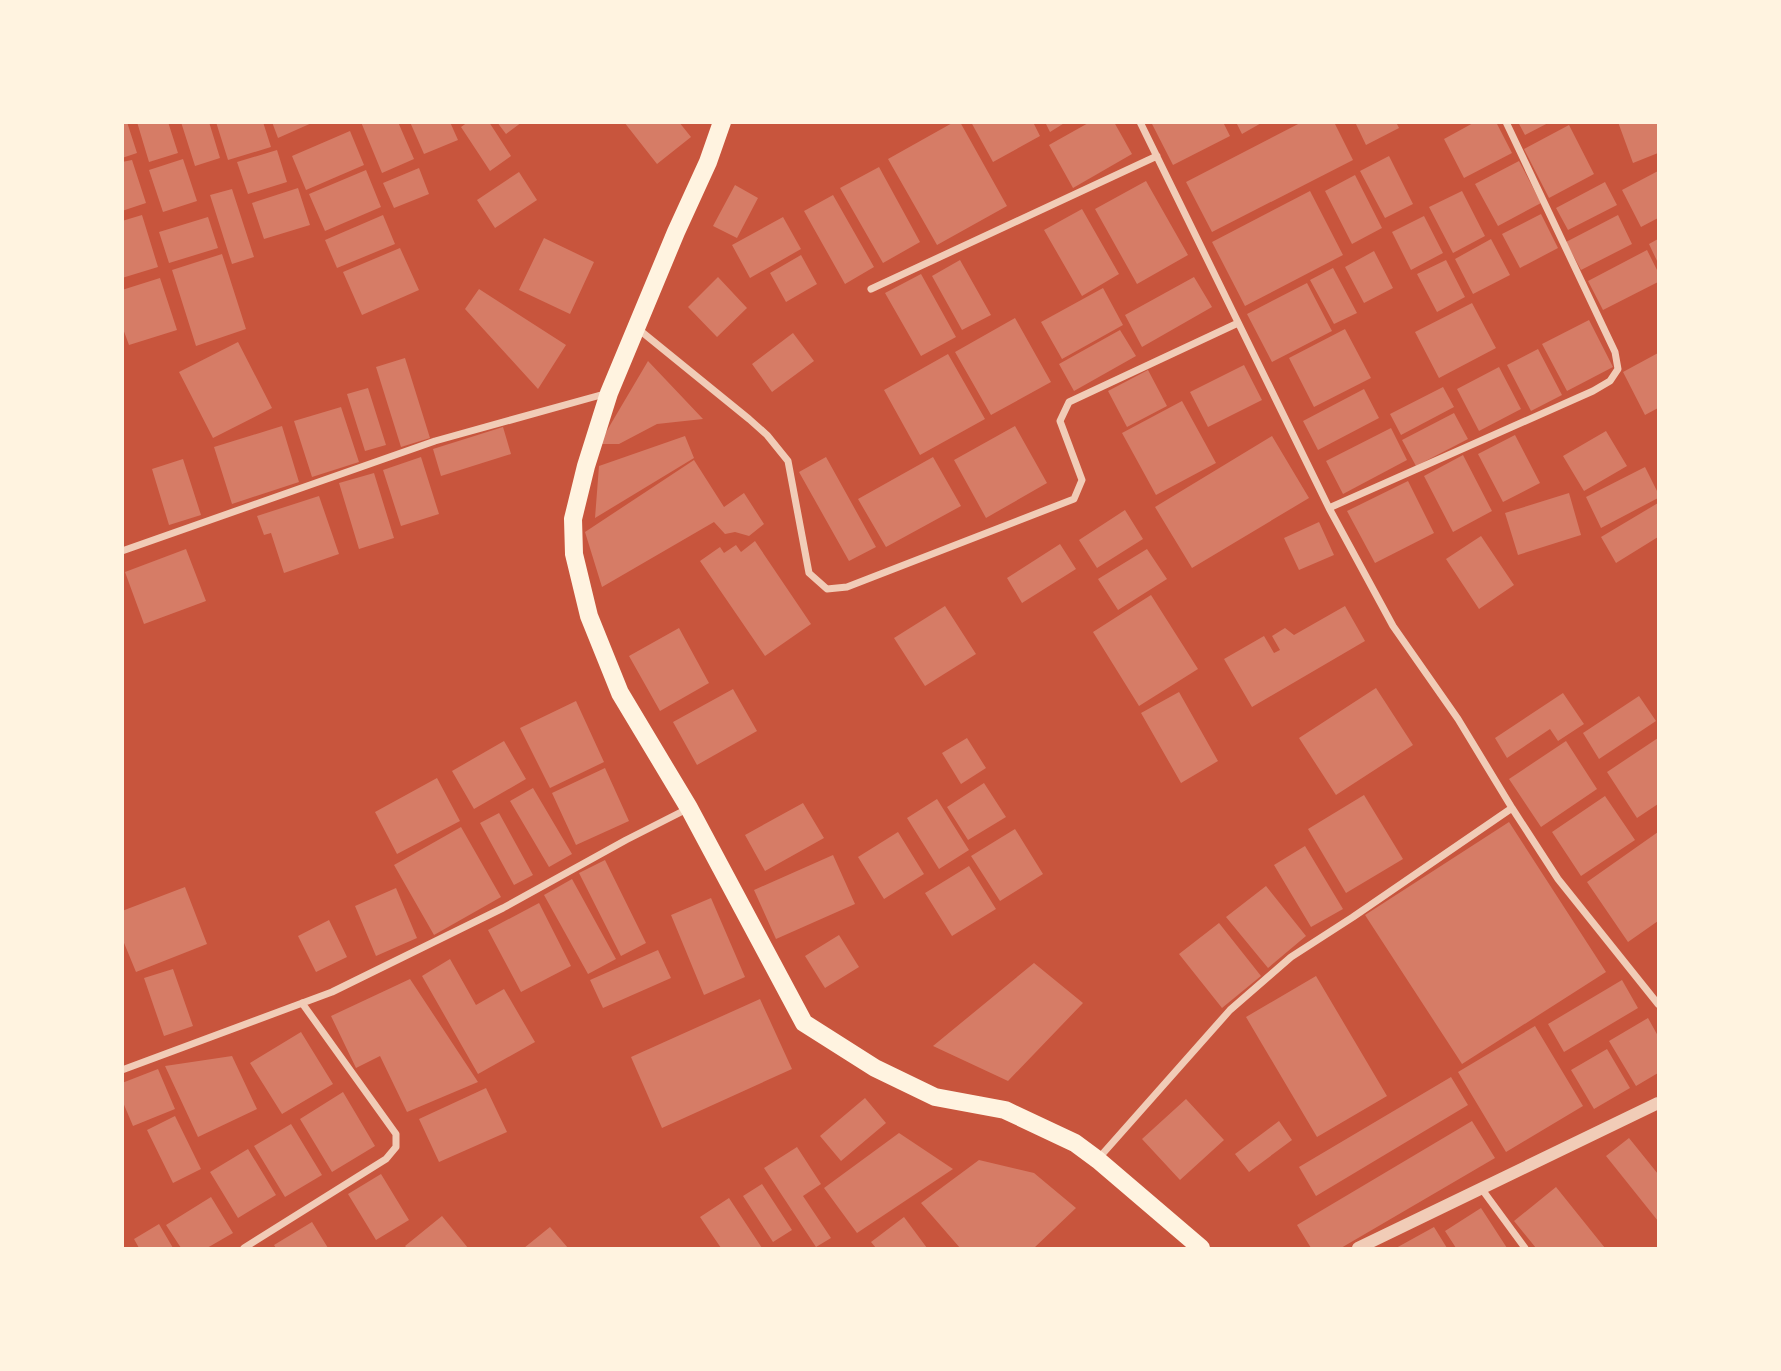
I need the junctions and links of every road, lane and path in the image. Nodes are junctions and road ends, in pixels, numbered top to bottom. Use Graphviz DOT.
graph roads {
  1 [pos="722,122"];
  2 [pos="1140,122"];
  3 [pos="1506,122"];
  4 [pos="1157,156"];
  5 [pos="871,289"];
  6 [pos="1238,323"];
  7 [pos="637,328"];
  8 [pos="609,393"];
  9 [pos="1329,508"];
  10 [pos="122,551"];
  11 [pos="689,808"];
  12 [pos="1512,808"];
  13 [pos="302,1003"];
  14 [pos="1658,1004"];
  15 [pos="122,1070"];
  16 [pos="1658,1103"];
  17 [pos="1098,1160"];
  18 [pos="1481,1188"];
  19 [pos="244,1248"];
  20 [pos="1201,1248"];
  21 [pos="1358,1248"];
  22 [pos="1525,1248"];
  1 -- 7 [label="main road"];
  2 -- 4 [label="street"];
  3 -- 9 [label="street"];
  4 -- 5 [label="street"];
  4 -- 6 [label="street"];
  6 -- 7 [label="street"];
  6 -- 9 [label="street"];
  7 -- 8 [label="main road"];
  8 -- 10 [label="street"];
  8 -- 11 [label="main road"];
  9 -- 12 [label="street"];
  11 -- 13 [label="street"];
  11 -- 17 [label="main road"];
  12 -- 14 [label="street"];
  12 -- 17 [label="street"];
  13 -- 15 [label="street"];
  13 -- 19 [label="street"];
  16 -- 18 [label="street"];
  17 -- 20 [label="main road"];
  18 -- 21 [label="street"];
  18 -- 22 [label="street"];
}
